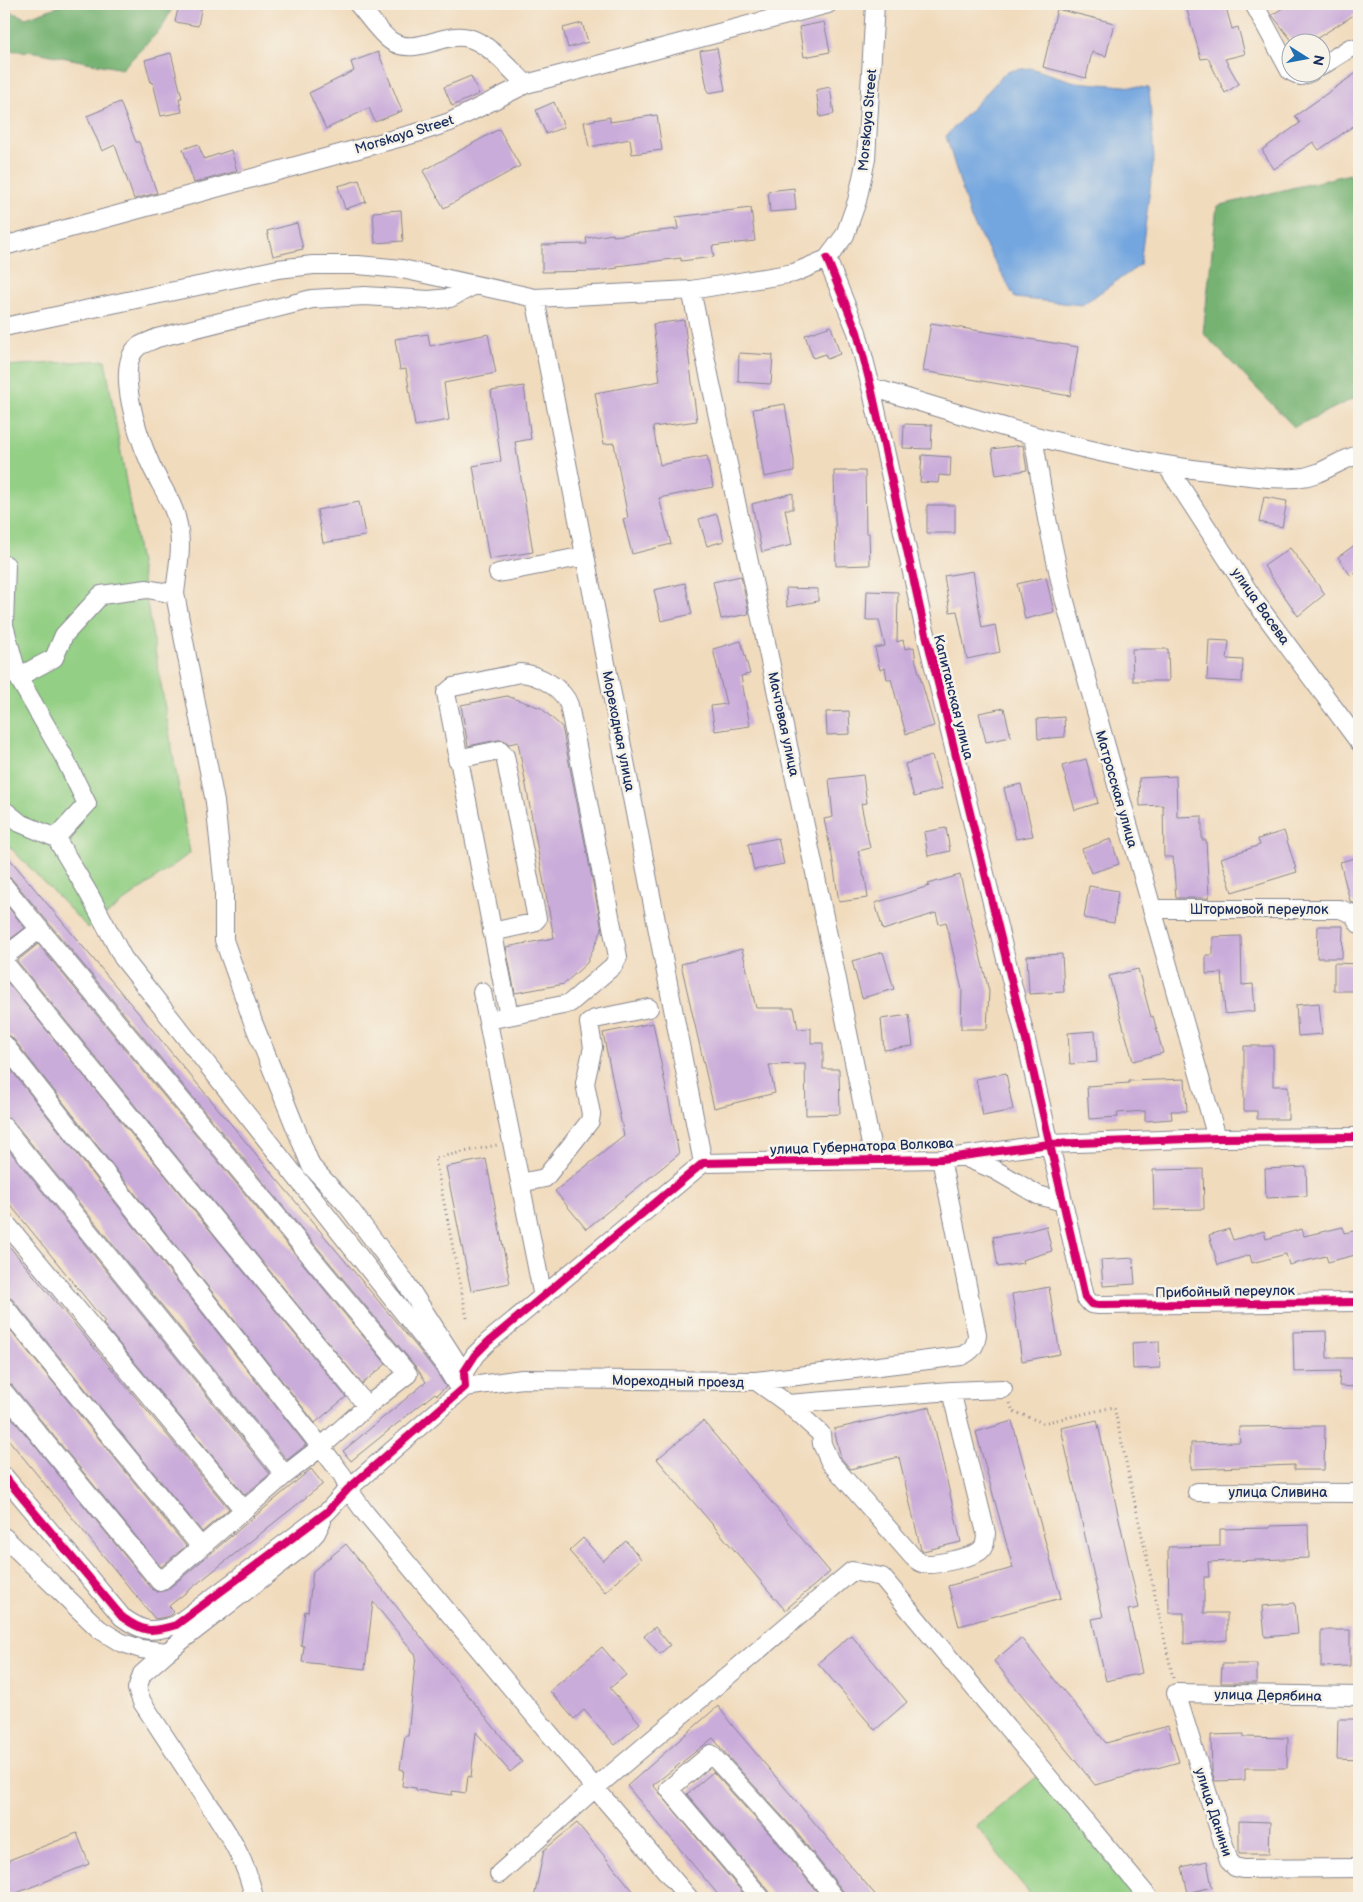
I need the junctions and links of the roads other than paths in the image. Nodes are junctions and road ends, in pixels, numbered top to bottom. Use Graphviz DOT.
graph roads {
  1 [pos="358,4"];
  2 [pos="828,4"];
  3 [pos="875,4"];
  4 [pos="1254,4"];
  5 [pos="1350,48"];
  6 [pos="1280,52"];
  7 [pos="1330,60"];
  8 [pos="526,84"];
  9 [pos="4,246"];
  10 [pos="828,259"];
  11 [pos="475,286"];
  12 [pos="691,290"];
  13 [pos="535,298"];
  14 [pos="4,327"];
  15 [pos="871,388"];
  16 [pos="1033,436"];
  17 [pos="1359,455"];
  18 [pos="1167,466"];
  19 [pos="585,556"];
  20 [pos="6,565"];
  21 [pos="498,573"];
  22 [pos="175,594"];
  23 [pos="4,625"];
  24 [pos="18,677"];
  25 [pos="1359,742"];
  26 [pos="458,759"];
  27 [pos="4,810"];
  28 [pos="56,838"];
  29 [pos="4,886"];
  30 [pos="1152,908"];
  31 [pos="1359,924"];
  32 [pos="40,929"];
  33 [pos="492,932"];
  34 [pos="4,957"];
  35 [pos="4,962"];
  36 [pos="482,992"];
  37 [pos="649,1008"];
  38 [pos="509,1016"];
  39 [pos="488,1020"];
  40 [pos="4,1044"];
  41 [pos="4,1127"];
  42 [pos="1359,1137"];
  43 [pos="1217,1138"];
  44 [pos="1050,1144"];
  45 [pos="962,1156"];
  46 [pos="941,1158"];
  47 [pos="874,1159"];
  48 [pos="704,1163"];
  49 [pos="520,1183"];
  50 [pos="1063,1202"];
  51 [pos="4,1221"];
  52 [pos="543,1297"];
  53 [pos="1359,1302"];
  54 [pos="1091,1304"];
  55 [pos="4,1306"];
  56 [pos="756,1382"];
  57 [pos="463,1383"];
  58 [pos="1003,1389"];
  59 [pos="951,1391"];
  60 [pos="4,1392"];
  61 [pos="788,1404"];
  62 [pos="367,1406"];
  63 [pos="321,1447"];
  64 [pos="285,1475"];
  65 [pos="4,1476"];
  66 [pos="348,1489"];
  67 [pos="1197,1492"];
  68 [pos="1359,1493"];
  69 [pos="244,1510"];
  70 [pos="327,1512"];
  71 [pos="4,1536"];
  72 [pos="201,1547"];
  73 [pos="167,1652"];
  74 [pos="1176,1693"];
  75 [pos="1359,1696"];
  76 [pos="594,1788"];
  77 [pos="1359,1868"];
  78 [pos="499,1874"];
  79 [pos="254,1898"];
  80 [pos="689,1898"];
  81 [pos="761,1898"];
  82 [pos="835,1898"];
  83 [pos="1150,1898"];
  1 -- 8 [label="street"];
  2 -- 8 [label="street, Morskaya Street"];
  3 -- 10 [label="street, Morskaya Street"];
  4 -- 6 [label="street"];
  5 -- 7 [label="street"];
  8 -- 9 [label="street, Morskaya Street"];
  10 -- 12 [label="street"];
  10 -- 15 [label="street, Капитанская улица"];
  11 -- 13 [label="street"];
  11 -- 14 [label="street"];
  11 -- 22 [label="street"];
  12 -- 13 [label="street"];
  12 -- 47 [label="street, Мачтовая улица"];
  13 -- 19 [label="street, Мореходная улица"];
  15 -- 16 [label="street"];
  15 -- 44 [label="street, Капитанская улица"];
  16 -- 18 [label="street"];
  16 -- 30 [label="street, Матросская улица"];
  17 -- 18 [label="street"];
  18 -- 25 [label="street, улица Васева"];
  19 -- 21 [label="street"];
  19 -- 48 [label="street, Мореходная улица"];
  20 -- 23 [label="street"];
  22 -- 24 [label="street"];
  22 -- 57 [label="street"];
  23 -- 24 [label="street"];
  24 -- 28 [label="street"];
  26 -- 33 [label="street"];
  26 -- 33 [label="street"];
  26 -- 38 [label="street"];
  27 -- 28 [label="street"];
  28 -- 57 [label="street"];
  29 -- 32 [label="street"];
  30 -- 31 [label="street, Штормовой переулок"];
  30 -- 43 [label="street, Матросская улица"];
  32 -- 34 [label="street"];
  32 -- 62 [label="street"];
  33 -- 38 [label="street"];
  35 -- 62 [label="street"];
  36 -- 39 [label="street"];
  37 -- 49 [label="street"];
  38 -- 39 [label="street"];
  39 -- 49 [label="street"];
  40 -- 63 [label="street"];
  41 -- 64 [label="street"];
  42 -- 43 [label="street, улица Губернатора Волкова"];
  43 -- 44 [label="street, улица Губернатора Волкова"];
  44 -- 45 [label="street, улица Губернатора Волкова"];
  44 -- 50 [label="street, Капитанская улица"];
  45 -- 46 [label="street, улица Губернатора Волкова"];
  45 -- 50 [label="street"];
  46 -- 47 [label="street, улица Губернатора Волкова"];
  46 -- 56 [label="street"];
  47 -- 48 [label="street, улица Губернатора Волкова"];
  48 -- 52 [label="street"];
  49 -- 52 [label="street"];
  50 -- 54 [label="street, Капитанская улица"];
  51 -- 69 [label="street"];
  52 -- 57 [label="street"];
  53 -- 54 [label="street, Прибойный переулок"];
  55 -- 72 [label="street"];
  56 -- 57 [label="street, Мореходный проезд"];
  56 -- 61 [label="street, Мореходный проезд"];
  57 -- 66 [label="street"];
  58 -- 59 [label="street"];
  59 -- 61 [label="street"];
  59 -- 61 [label="street, Мореходный проезд"];
  60 -- 72 [label="street"];
  62 -- 63 [label="street"];
  63 -- 64 [label="street"];
  63 -- 66 [label="street"];
  64 -- 69 [label="street"];
  65 -- 70 [label="street"];
  66 -- 70 [label="street"];
  66 -- 76 [label="street"];
  67 -- 68 [label="street, улица Сливина"];
  69 -- 72 [label="street"];
  70 -- 73 [label="street"];
  71 -- 73 [label="street"];
  73 -- 79 [label="street"];
  74 -- 75 [label="street, улица Дерябина"];
  74 -- 77 [label="street, улица Данини"];
  76 -- 78 [label="street"];
  76 -- 80 [label="street"];
  76 -- 83 [label="street"];
  81 -- 82 [label="street"];
}
